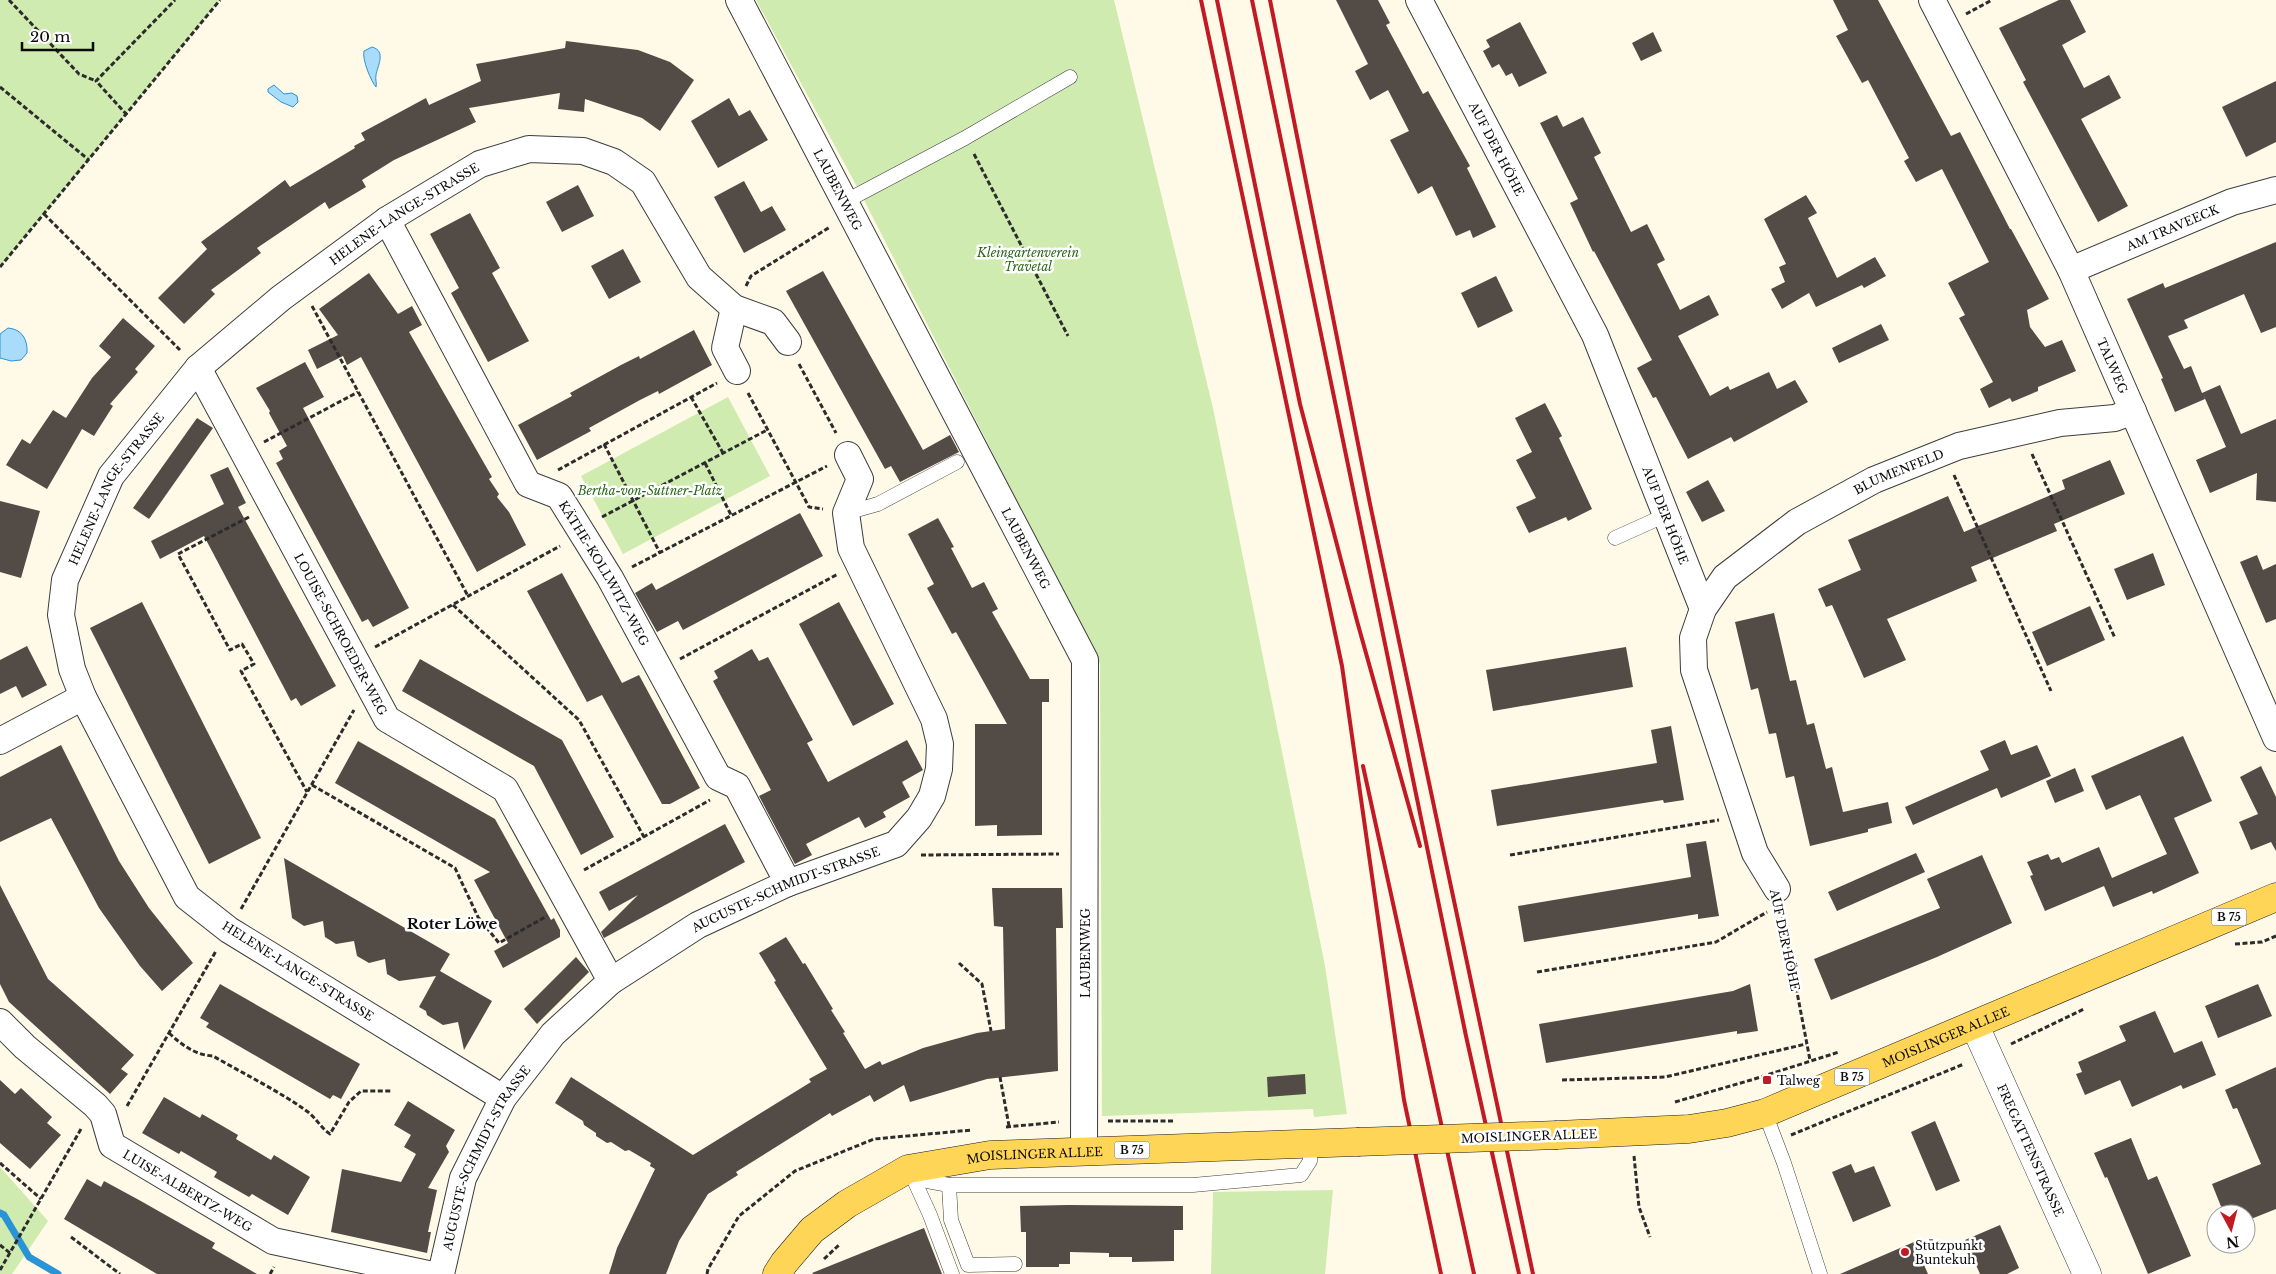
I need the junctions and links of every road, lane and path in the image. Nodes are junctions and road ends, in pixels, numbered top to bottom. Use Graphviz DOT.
graph roads {
  1 [pos="9,0"];
  2 [pos="175,0"];
  3 [pos="220,0"];
  4 [pos="739,0"];
  5 [pos="1419,0"];
  6 [pos="1932,0"];
  7 [pos="1070,77"];
  8 [pos="96,81"];
  9 [pos="0,88"];
  10 [pos="127,115"];
  11 [pos="965,138"];
  12 [pos="89,160"];
  13 [pos="2276,190"];
  14 [pos="849,208"];
  15 [pos="44,214"];
  16 [pos="387,220"];
  17 [pos="0,267"];
  18 [pos="2071,270"];
  19 [pos="300,284"];
  20 [pos="734,308"];
  21 [pos="162,332"];
  22 [pos="1068,336"];
  23 [pos="788,342"];
  24 [pos="198,368"];
  25 [pos="737,371"];
  26 [pos="358,392"];
  27 [pos="692,397"];
  28 [pos="2134,411"];
  29 [pos="768,430"];
  30 [pos="2022,432"];
  31 [pos="604,444"];
  32 [pos="244,452"];
  33 [pos="1944,452"];
  34 [pos="723,453"];
  35 [pos="848,455"];
  36 [pos="957,462"];
  37 [pos="705,463"];
  38 [pos="795,482"];
  39 [pos="544,490"];
  40 [pos="633,501"];
  41 [pos="272,505"];
  42 [pos="846,513"];
  43 [pos="731,515"];
  44 [pos="1666,515"];
  45 [pos="583,534"];
  46 [pos="1615,538"];
  47 [pos="660,553"];
  48 [pos="858,563"];
  49 [pos="610,578"];
  50 [pos="468,596"];
  51 [pos="453,605"];
  52 [pos="1703,609"];
  53 [pos="2115,638"];
  54 [pos="354,658"];
  55 [pos="660,670"];
  56 [pos="368,686"];
  57 [pos="2051,692"];
  58 [pos="84,697"];
  59 [pos="2276,738"];
  60 [pos="0,741"];
  61 [pos="312,785"];
  62 [pos="737,786"];
  63 [pos="307,793"];
  64 [pos="1742,816"];
  65 [pos="644,837"];
  66 [pos="896,844"];
  67 [pos="1085,854"];
  68 [pos="1510,855"];
  69 [pos="584,870"];
  70 [pos="788,883"];
  71 [pos="2276,897"];
  72 [pos="1774,899"];
  73 [pos="568,904"];
  74 [pos="229,930"];
  75 [pos="958,963"];
  76 [pos="1537,972"];
  77 [pos="611,981"];
  78 [pos="0,1022"];
  79 [pos="1975,1026"];
  80 [pos="991,1031"];
  81 [pos="169,1033"];
  82 [pos="1806,1044"];
  83 [pos="1846,1050"];
  84 [pos="1810,1060"];
  85 [pos="1000,1077"];
  86 [pos="1562,1080"];
  87 [pos="392,1091"];
  88 [pos="503,1098"];
  89 [pos="1667,1104"];
  90 [pos="95,1105"];
  91 [pos="1765,1113"];
  92 [pos="1009,1126"];
  93 [pos="109,1138"];
  94 [pos="1310,1144"];
  95 [pos="1633,1150"];
  96 [pos="1084,1152"];
  97 [pos="0,1163"];
  98 [pos="908,1169"];
  99 [pos="949,1185"];
  100 [pos="41,1199"];
  101 [pos="71,1236"];
  102 [pos="1650,1237"];
  103 [pos="0,1245"];
  104 [pos="10,1253"];
  105 [pos="1015,1264"];
  106 [pos="0,1270"];
  107 [pos="120,1274"];
  108 [pos="428,1274"];
  109 [pos="441,1274"];
  110 [pos="777,1274"];
  111 [pos="952,1274"];
  112 [pos="1820,1274"];
  113 [pos="2087,1274"];
  1 -- 8 [label="path"];
  2 -- 8 [label="path"];
  3 -- 10 [label="path"];
  4 -- 14 [label="street, LAUBENWEG"];
  5 -- 44 [label="street, AUF DER HÖHE"];
  6 -- 18 [label="street, TALWEG"];
  7 -- 11 [label="lane"];
  8 -- 10 [label="path"];
  9 -- 12 [label="path"];
  10 -- 12 [label="path"];
  11 -- 14 [label="lane"];
  11 -- 22 [label="path"];
  12 -- 15 [label="path"];
  13 -- 18 [label="street, AM TRAVEECK"];
  14 -- 20 [label="path"];
  14 -- 67 [label="street, LAUBENWEG"];
  15 -- 17 [label="path"];
  15 -- 21 [label="path"];
  16 -- 19 [label="street, HELENE-LANGE-STRASSE"];
  16 -- 20 [label="street, HELENE-LANGE-STRASSE"];
  16 -- 39 [label="street, KÄTHE-KOLLWITZ-WEG"];
  18 -- 28 [label="street, TALWEG"];
  19 -- 24 [label="street, HELENE-LANGE-STRASSE"];
  19 -- 26 [label="path"];
  20 -- 23 [label="street, HELENE-LANGE-STRASSE"];
  20 -- 25 [label="street"];
  23 -- 35 [label="path"];
  24 -- 32 [label="street, LOUISE-SCHROEDER-WEG"];
  24 -- 58 [label="street, HELENE-LANGE-STRASSE"];
  25 -- 27 [label="path"];
  25 -- 29 [label="path"];
  26 -- 32 [label="path"];
  26 -- 50 [label="path"];
  27 -- 31 [label="path"];
  27 -- 34 [label="path"];
  28 -- 30 [label="street, BLUMENFELD"];
  28 -- 59 [label="street, TALWEG"];
  29 -- 34 [label="path"];
  29 -- 38 [label="path"];
  30 -- 33 [label="street, BLUMENFELD"];
  30 -- 53 [label="path"];
  31 -- 39 [label="path"];
  31 -- 40 [label="path"];
  32 -- 41 [label="street, LOUISE-SCHROEDER-WEG"];
  33 -- 52 [label="street, BLUMENFELD"];
  33 -- 57 [label="path"];
  34 -- 37 [label="path"];
  35 -- 38 [label="path"];
  35 -- 42 [label="street"];
  36 -- 42 [label="lane"];
  37 -- 40 [label="path"];
  37 -- 43 [label="path"];
  38 -- 42 [label="path"];
  38 -- 43 [label="path"];
  39 -- 45 [label="street, KÄTHE-KOLLWITZ-WEG"];
  40 -- 45 [label="path"];
  40 -- 47 [label="path"];
  41 -- 54 [label="street, LOUISE-SCHROEDER-WEG"];
  41 -- 63 [label="path"];
  42 -- 48 [label="street, AUGUSTE-SCHMIDT-STRASSE"];
  43 -- 47 [label="path"];
  44 -- 46 [label="lane"];
  44 -- 52 [label="street, AUF DER HÖHE"];
  45 -- 49 [label="street, KÄTHE-KOLLWITZ-WEG"];
  45 -- 50 [label="path"];
  47 -- 49 [label="path"];
  48 -- 55 [label="path"];
  48 -- 66 [label="street, AUGUSTE-SCHMIDT-STRASSE"];
  49 -- 55 [label="street, KÄTHE-KOLLWITZ-WEG"];
  50 -- 51 [label="path"];
  51 -- 54 [label="path"];
  51 -- 65 [label="path"];
  52 -- 64 [label="street, AUF DER HÖHE"];
  54 -- 56 [label="street, LOUISE-SCHROEDER-WEG"];
  55 -- 62 [label="street, KÄTHE-KOLLWITZ-WEG"];
  56 -- 61 [label="path"];
  56 -- 73 [label="street, LOUISE-SCHROEDER-WEG"];
  58 -- 60 [label="street"];
  58 -- 74 [label="street, HELENE-LANGE-STRASSE"];
  61 -- 63 [label="path"];
  61 -- 73 [label="path"];
  62 -- 65 [label="path"];
  62 -- 70 [label="street"];
  63 -- 74 [label="path"];
  64 -- 68 [label="path"];
  64 -- 72 [label="street, AUF DER HÖHE"];
  65 -- 69 [label="path"];
  66 -- 67 [label="path"];
  66 -- 70 [label="street, AUGUSTE-SCHMIDT-STRASSE"];
  67 -- 96 [label="street, LAUBENWEG"];
  70 -- 77 [label="street, AUGUSTE-SCHMIDT-STRASSE"];
  71 -- 79 [label="main road, MOISLINGER ALLEE / B 75"];
  72 -- 76 [label="path"];
  72 -- 82 [label="path, AUF DER HÖHE"];
  73 -- 77 [label="street, LOUISE-SCHROEDER-WEG"];
  74 -- 81 [label="path"];
  74 -- 88 [label="street, HELENE-LANGE-STRASSE"];
  75 -- 80 [label="path"];
  77 -- 88 [label="street, AUGUSTE-SCHMIDT-STRASSE"];
  78 -- 90 [label="street"];
  79 -- 91 [label="main road, MOISLINGER ALLEE / B 75"];
  79 -- 113 [label="street, FREGATTENSTRASSE"];
  81 -- 87 [label="path"];
  81 -- 93 [label="path"];
  82 -- 84 [label="path, AUF DER HÖHE"];
  82 -- 86 [label="path"];
  83 -- 84 [label="path"];
  84 -- 89 [label="path"];
  85 -- 92 [label="path"];
  88 -- 109 [label="street, AUGUSTE-SCHMIDT-STRASSE"];
  90 -- 93 [label="street"];
  90 -- 100 [label="path"];
  91 -- 94 [label="main road, MOISLINGER ALLEE / B 75, bridge"];
  91 -- 112 [label="lane"];
  93 -- 108 [label="street, LUISE-ALBERTZ-WEG"];
  94 -- 96 [label="main road, MOISLINGER ALLEE / B 75"];
  94 -- 99 [label="lane"];
  95 -- 102 [label="path"];
  96 -- 98 [label="main road, MOISLINGER ALLEE / B 75"];
  97 -- 100 [label="path"];
  98 -- 99 [label="lane"];
  98 -- 110 [label="main road, MOISLINGER ALLEE / B 75"];
  98 -- 111 [label="lane"];
  99 -- 105 [label="lane"];
  100 -- 104 [label="path"];
  101 -- 107 [label="path"];
  103 -- 104 [label="path"];
  104 -- 106 [label="path"];
}
